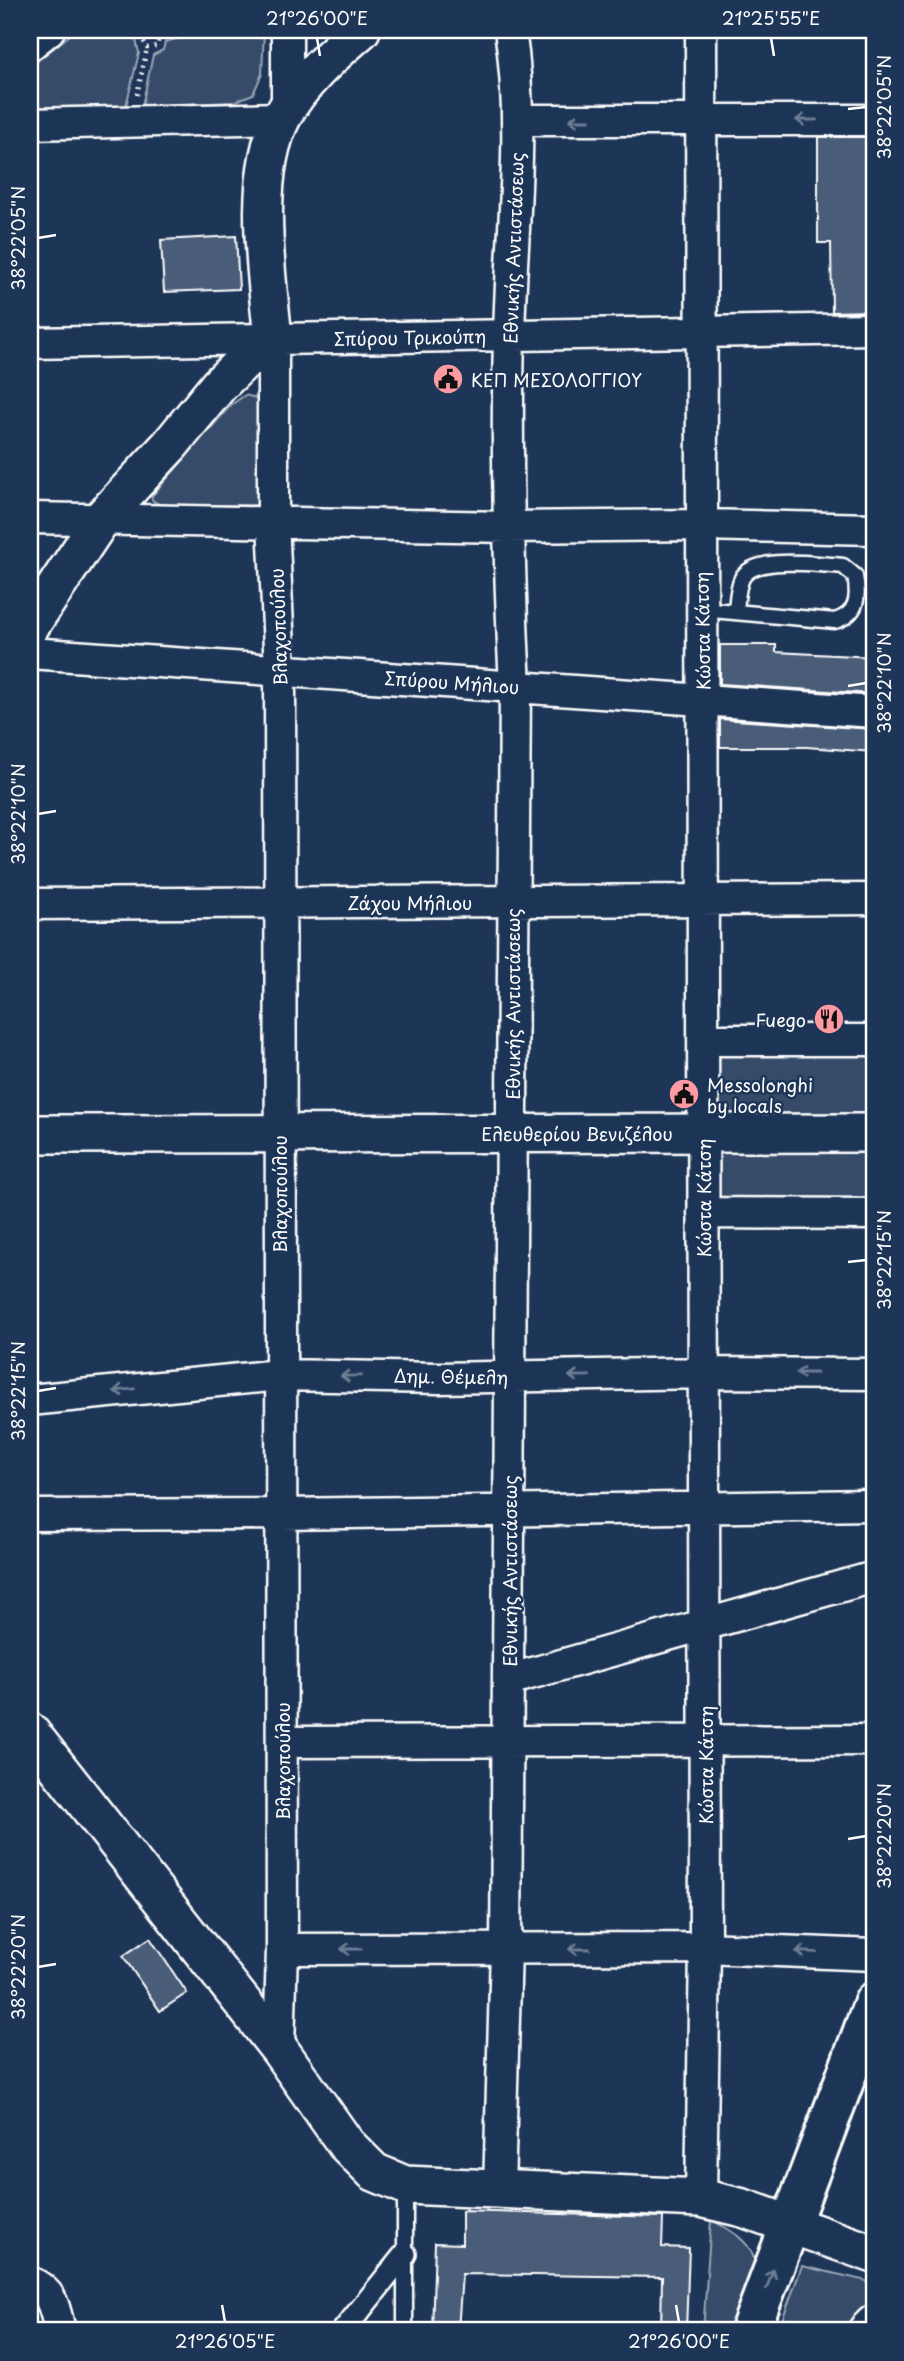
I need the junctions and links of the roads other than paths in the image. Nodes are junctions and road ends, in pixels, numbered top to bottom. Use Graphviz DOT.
graph roads {
  1 [pos="286,30"];
  2 [pos="510,30"];
  3 [pos="701,30"];
  4 [pos="350,33"];
  5 [pos="284,113"];
  6 [pos="701,119"];
  7 [pos="519,120"];
  8 [pos="874,120"];
  9 [pos="30,124"];
  10 [pos="874,329"];
  11 [pos="701,332"];
  12 [pos="509,335"];
  13 [pos="272,340"];
  14 [pos="30,343"];
  15 [pos="30,518"];
  16 [pos="102,518"];
  17 [pos="273,521"];
  18 [pos="702,525"];
  19 [pos="507,527"];
  20 [pos="874,529"];
  21 [pos="701,609"];
  22 [pos="736,611"];
  23 [pos="30,626"];
  24 [pos="30,653"];
  25 [pos="281,670"];
  26 [pos="515,687"];
  27 [pos="703,700"];
  28 [pos="874,712"];
  29 [pos="874,899"];
  30 [pos="702,900"];
  31 [pos="513,901"];
  32 [pos="280,903"];
  33 [pos="30,904"];
  34 [pos="703,1040"];
  35 [pos="874,1040"];
  36 [pos="512,1133"];
  37 [pos="703,1133"];
  38 [pos="874,1133"];
  39 [pos="30,1134"];
  40 [pos="279,1134"];
  41 [pos="703,1213"];
  42 [pos="874,1214"];
  43 [pos="704,1373"];
  44 [pos="874,1374"];
  45 [pos="279,1375"];
  46 [pos="510,1377"];
  47 [pos="30,1399"];
  48 [pos="874,1505"];
  49 [pos="704,1508"];
  50 [pos="509,1511"];
  51 [pos="281,1514"];
  52 [pos="30,1515"];
  53 [pos="874,1577"];
  54 [pos="704,1623"];
  55 [pos="508,1680"];
  56 [pos="30,1732"];
  57 [pos="874,1740"];
  58 [pos="282,1742"];
  59 [pos="508,1742"];
  60 [pos="704,1742"];
  61 [pos="705,1948"];
  62 [pos="282,1949"];
  63 [pos="506,1949"];
  64 [pos="874,1955"];
  65 [pos="874,2003"];
  66 [pos="279,2049"];
  67 [pos="405,2185"];
  68 [pos="499,2189"];
  69 [pos="701,2197"];
  70 [pos="790,2227"];
  71 [pos="405,2254"];
  72 [pos="874,2254"];
  73 [pos="30,2282"];
  74 [pos="874,2324"];
  75 [pos="60,2331"];
  76 [pos="343,2331"];
  77 [pos="405,2331"];
  78 [pos="750,2331"];
  79 [pos="867,2331"];
  1 -- 5 [label="street"];
  2 -- 7 [label="street, Εθνικής Αντιστάσεως"];
  3 -- 6 [label="street, Κώστα Κάτση"];
  4 -- 5 [label="street"];
  5 -- 9 [label="street"];
  5 -- 13 [label="street"];
  6 -- 7 [label="street, one-way"];
  8 -- 6 [label="street, one-way"];
  6 -- 11 [label="street, Κώστα Κάτση"];
  7 -- 12 [label="street, Εθνικής Αντιστάσεως"];
  10 -- 11 [label="street, Σπύρου Τρικούπη"];
  11 -- 12 [label="street, Σπύρου Τρικούπη"];
  11 -- 18 [label="street, Κώστα Κάτση"];
  12 -- 13 [label="street, Σπύρου Τρικούπη"];
  12 -- 19 [label="street, Εθνικής Αντιστάσεως"];
  13 -- 14 [label="street, Σπύρου Τρικούπη"];
  13 -- 16 [label="street"];
  13 -- 17 [label="street, Βλαχοπούλου"];
  15 -- 16 [label="street"];
  16 -- 17 [label="street"];
  16 -- 23 [label="street"];
  17 -- 19 [label="street"];
  17 -- 25 [label="street, Βλαχοπούλου"];
  18 -- 19 [label="street"];
  18 -- 20 [label="street"];
  18 -- 21 [label="street, Κώστα Κάτση"];
  19 -- 26 [label="street, Εθνικής Αντιστάσεως"];
  21 -- 22 [label="lane"];
  21 -- 27 [label="street, Κώστα Κάτση"];
  22 -- 22 [label="lane"];
  24 -- 25 [label="street, Σπύρου Μήλιου"];
  25 -- 26 [label="street, Σπύρου Μήλιου"];
  25 -- 32 [label="street, Βλαχοπούλου"];
  26 -- 27 [label="street, Σπύρου Μήλιου"];
  26 -- 31 [label="street, Εθνικής Αντιστάσεως"];
  27 -- 28 [label="street, Σπύρου Μήλιου"];
  27 -- 30 [label="street, Κώστα Κάτση"];
  29 -- 30 [label="street, Ζάχου Μήλιου"];
  30 -- 31 [label="street, Ζάχου Μήλιου"];
  30 -- 34 [label="street, Κώστα Κάτση"];
  31 -- 32 [label="street, Ζάχου Μήλιου"];
  31 -- 36 [label="street, Εθνικής Αντιστάσεως"];
  32 -- 33 [label="street, Ζάχου Μήλιου"];
  32 -- 40 [label="street, Βλαχοπούλου"];
  34 -- 35 [label="street"];
  34 -- 37 [label="street, Κώστα Κάτση"];
  36 -- 37 [label="street, Ελευθερίου Βενιζέλου"];
  36 -- 40 [label="street, Ελευθερίου Βενιζέλου"];
  36 -- 46 [label="street, Εθνικής Αντιστάσεως"];
  37 -- 38 [label="street, Ελευθερίου Βενιζέλου"];
  37 -- 41 [label="street, Κώστα Κάτση"];
  39 -- 40 [label="street, Ελευθερίου Βενιζέλου"];
  40 -- 45 [label="street, Βλαχοπούλου"];
  41 -- 42 [label="street"];
  41 -- 43 [label="street, Κώστα Κάτση"];
  44 -- 43 [label="street, Δημ. Θέμελη, one-way"];
  43 -- 46 [label="street, Δημ. Θέμελη, one-way"];
  43 -- 49 [label="street, Κώστα Κάτση"];
  46 -- 45 [label="street, Δημ. Θέμελη, one-way"];
  45 -- 47 [label="street, Δημ. Θέμελη, one-way"];
  45 -- 51 [label="street, Βλαχοπούλου"];
  46 -- 50 [label="street, Εθνικής Αντιστάσεως"];
  48 -- 49 [label="street"];
  49 -- 50 [label="street"];
  49 -- 54 [label="street, Κώστα Κάτση"];
  50 -- 51 [label="street"];
  50 -- 55 [label="street, Εθνικής Αντιστάσεως"];
  51 -- 52 [label="street"];
  51 -- 58 [label="street, Βλαχοπούλου"];
  53 -- 54 [label="street"];
  54 -- 55 [label="street"];
  54 -- 60 [label="street, Κώστα Κάτση"];
  55 -- 59 [label="street, Εθνικής Αντιστάσεως"];
  56 -- 66 [label="street"];
  57 -- 60 [label="street"];
  58 -- 59 [label="street"];
  58 -- 62 [label="street, Βλαχοπούλου"];
  59 -- 60 [label="street"];
  59 -- 63 [label="street, Εθνικής Αντιστάσεως"];
  60 -- 61 [label="street, Κώστα Κάτση"];
  61 -- 63 [label="street, one-way"];
  64 -- 61 [label="street, one-way"];
  61 -- 69 [label="street, Κώστα Κάτση"];
  63 -- 62 [label="street, one-way"];
  62 -- 66 [label="street, Βλαχοπούλου"];
  63 -- 68 [label="street, Εθνικής Αντιστάσεως"];
  65 -- 70 [label="main road"];
  66 -- 67 [label="street"];
  67 -- 68 [label="street"];
  67 -- 71 [label="lane"];
  68 -- 69 [label="street"];
  69 -- 70 [label="street"];
  70 -- 72 [label="street"];
  78 -- 70 [label="main road, one-way"];
  71 -- 76 [label="street"];
  71 -- 77 [label="lane"];
  73 -- 75 [label="street"];
  74 -- 79 [label="street"];
}
